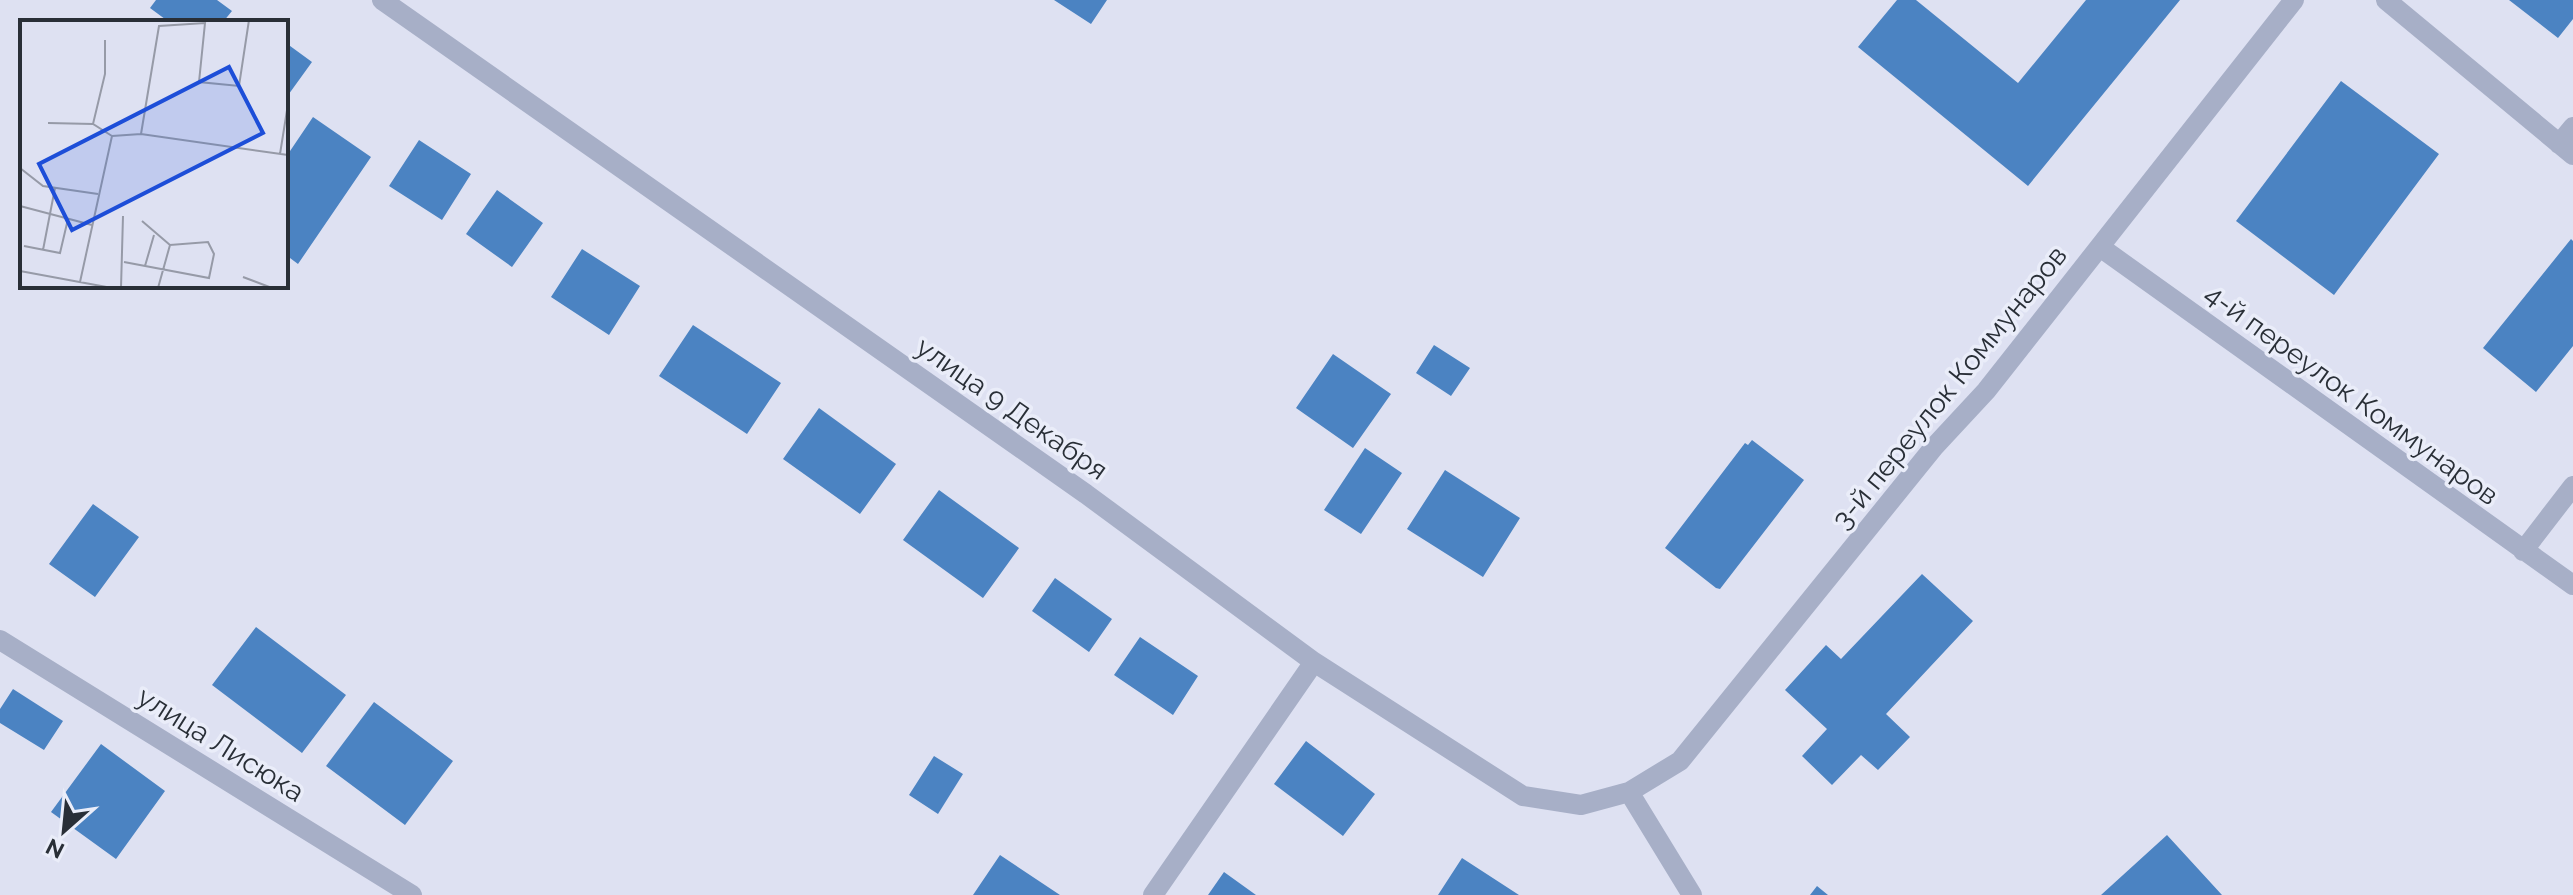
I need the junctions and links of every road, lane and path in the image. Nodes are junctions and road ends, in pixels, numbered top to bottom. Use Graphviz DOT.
graph roads {
  1 [pos="382,0"];
  2 [pos="2294,0"];
  3 [pos="2386,0"];
  4 [pos="2573,127"];
  5 [pos="2566,150"];
  6 [pos="2100,247"];
  7 [pos="2573,486"];
  8 [pos="2523,551"];
  9 [pos="2573,585"];
  10 [pos="0,640"];
  11 [pos="1314,662"];
  12 [pos="1629,792"];
  13 [pos="412,895"];
  14 [pos="1153,895"];
  15 [pos="1692,895"];
  1 -- 11 [label="street, улица 9 Декабря"];
  2 -- 6 [label="street, 3-й переулок Коммунаров"];
  3 -- 5 [label="street"];
  4 -- 5 [label="street"];
  6 -- 8 [label="street, 4-й переулок Коммунаров"];
  6 -- 12 [label="street, 3-й переулок Коммунаров"];
  7 -- 8 [label="street"];
  8 -- 9 [label="street, 4-й переулок Коммунаров"];
  10 -- 13 [label="street, улица Лисюка"];
  11 -- 12 [label="street, улица 9 Декабря"];
  11 -- 14 [label="street"];
  12 -- 15 [label="street"];
}
